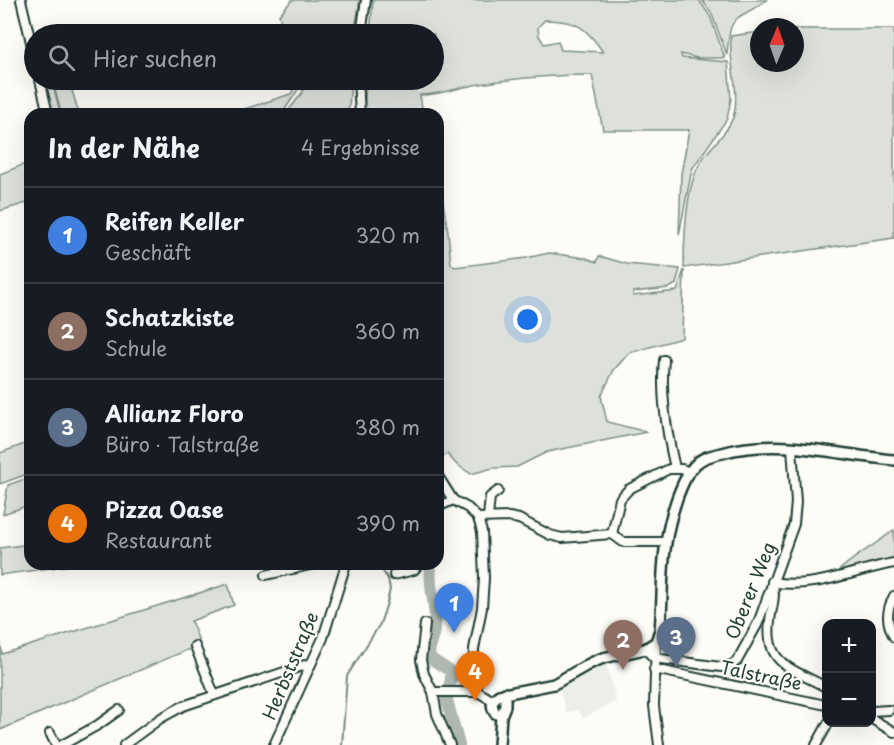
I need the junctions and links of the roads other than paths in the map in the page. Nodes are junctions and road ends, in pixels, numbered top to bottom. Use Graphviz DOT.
graph roads {
  1 [pos="21,0"];
  2 [pos="366,0"];
  3 [pos="27,24"];
  4 [pos="362,24"];
  5 [pos="42,90"];
  6 [pos="359,90"];
  7 [pos="47,108"];
  8 [pos="360,108"];
  9 [pos="664,360"];
  10 [pos="792,448"];
  11 [pos="894,460"];
  12 [pos="675,468"];
  13 [pos="689,472"];
  14 [pos="444,486"];
  15 [pos="498,491"];
  16 [pos="453,500"];
  17 [pos="444,504"];
  18 [pos="488,517"];
  19 [pos="478,518"];
  20 [pos="612,534"];
  21 [pos="666,542"];
  22 [pos="894,563"];
  23 [pos="288,570"];
  24 [pos="344,570"];
  25 [pos="414,570"];
  26 [pos="394,574"];
  27 [pos="266,575"];
  28 [pos="772,582"];
  29 [pos="894,596"];
  30 [pos="425,624"];
  31 [pos="894,637"];
  32 [pos="656,642"];
  33 [pos="195,646"];
  34 [pos="645,649"];
  35 [pos="654,658"];
  36 [pos="311,663"];
  37 [pos="654,669"];
  38 [pos="822,685"];
  39 [pos="433,692"];
  40 [pos="478,692"];
  41 [pos="505,693"];
  42 [pos="214,694"];
  43 [pos="493,701"];
  44 [pos="822,704"];
  45 [pos="119,710"];
  46 [pos="889,710"];
  47 [pos="876,711"];
  48 [pos="501,716"];
  49 [pos="876,721"];
  50 [pos="827,727"];
  51 [pos="894,732"];
  52 [pos="51,733"];
  53 [pos="56,745"];
  54 [pos="62,745"];
  55 [pos="124,745"];
  56 [pos="274,745"];
  57 [pos="450,745"];
  58 [pos="499,745"];
  59 [pos="659,745"];
  60 [pos="816,745"];
  1 -- 3 [label="street"];
  2 -- 4 [label="street"];
  5 -- 7 [label="street"];
  6 -- 8 [label="street"];
  9 -- 12 [label="street"];
  10 -- 11 [label="street"];
  10 -- 13 [label="street"];
  10 -- 28 [label="street, Oberer Weg"];
  12 -- 13 [label="street"];
  12 -- 20 [label="street"];
  13 -- 21 [label="street"];
  14 -- 16 [label="street"];
  15 -- 18 [label="street"];
  16 -- 17 [label="street"];
  16 -- 19 [label="street"];
  18 -- 19 [label="street"];
  18 -- 20 [label="street"];
  19 -- 40 [label="street"];
  20 -- 21 [label="street"];
  21 -- 32 [label="street"];
  22 -- 28 [label="street"];
  23 -- 27 [label="street"];
  24 -- 36 [label="street, Herbststraße"];
  25 -- 26 [label="street"];
  28 -- 35 [label="street, Oberer Weg"];
  28 -- 38 [label="street"];
  29 -- 31 [label="street"];
  30 -- 39 [label="street"];
  32 -- 34 [label="street"];
  32 -- 35 [label="street"];
  33 -- 42 [label="street"];
  34 -- 35 [label="street"];
  34 -- 41 [label="street"];
  35 -- 37 [label="street"];
  36 -- 42 [label="street"];
  36 -- 56 [label="street, Herbststraße"];
  37 -- 44 [label="street, Talstraße"];
  37 -- 59 [label="street"];
  39 -- 40 [label="street"];
  39 -- 57 [label="street"];
  40 -- 43 [label="street"];
  41 -- 43 [label="street"];
  41 -- 48 [label="street"];
  42 -- 55 [label="street"];
  43 -- 48 [label="street"];
  45 -- 54 [label="street"];
  46 -- 47 [label="street"];
  48 -- 58 [label="street"];
  49 -- 51 [label="street"];
  50 -- 60 [label="street"];
  52 -- 53 [label="street"];
}
